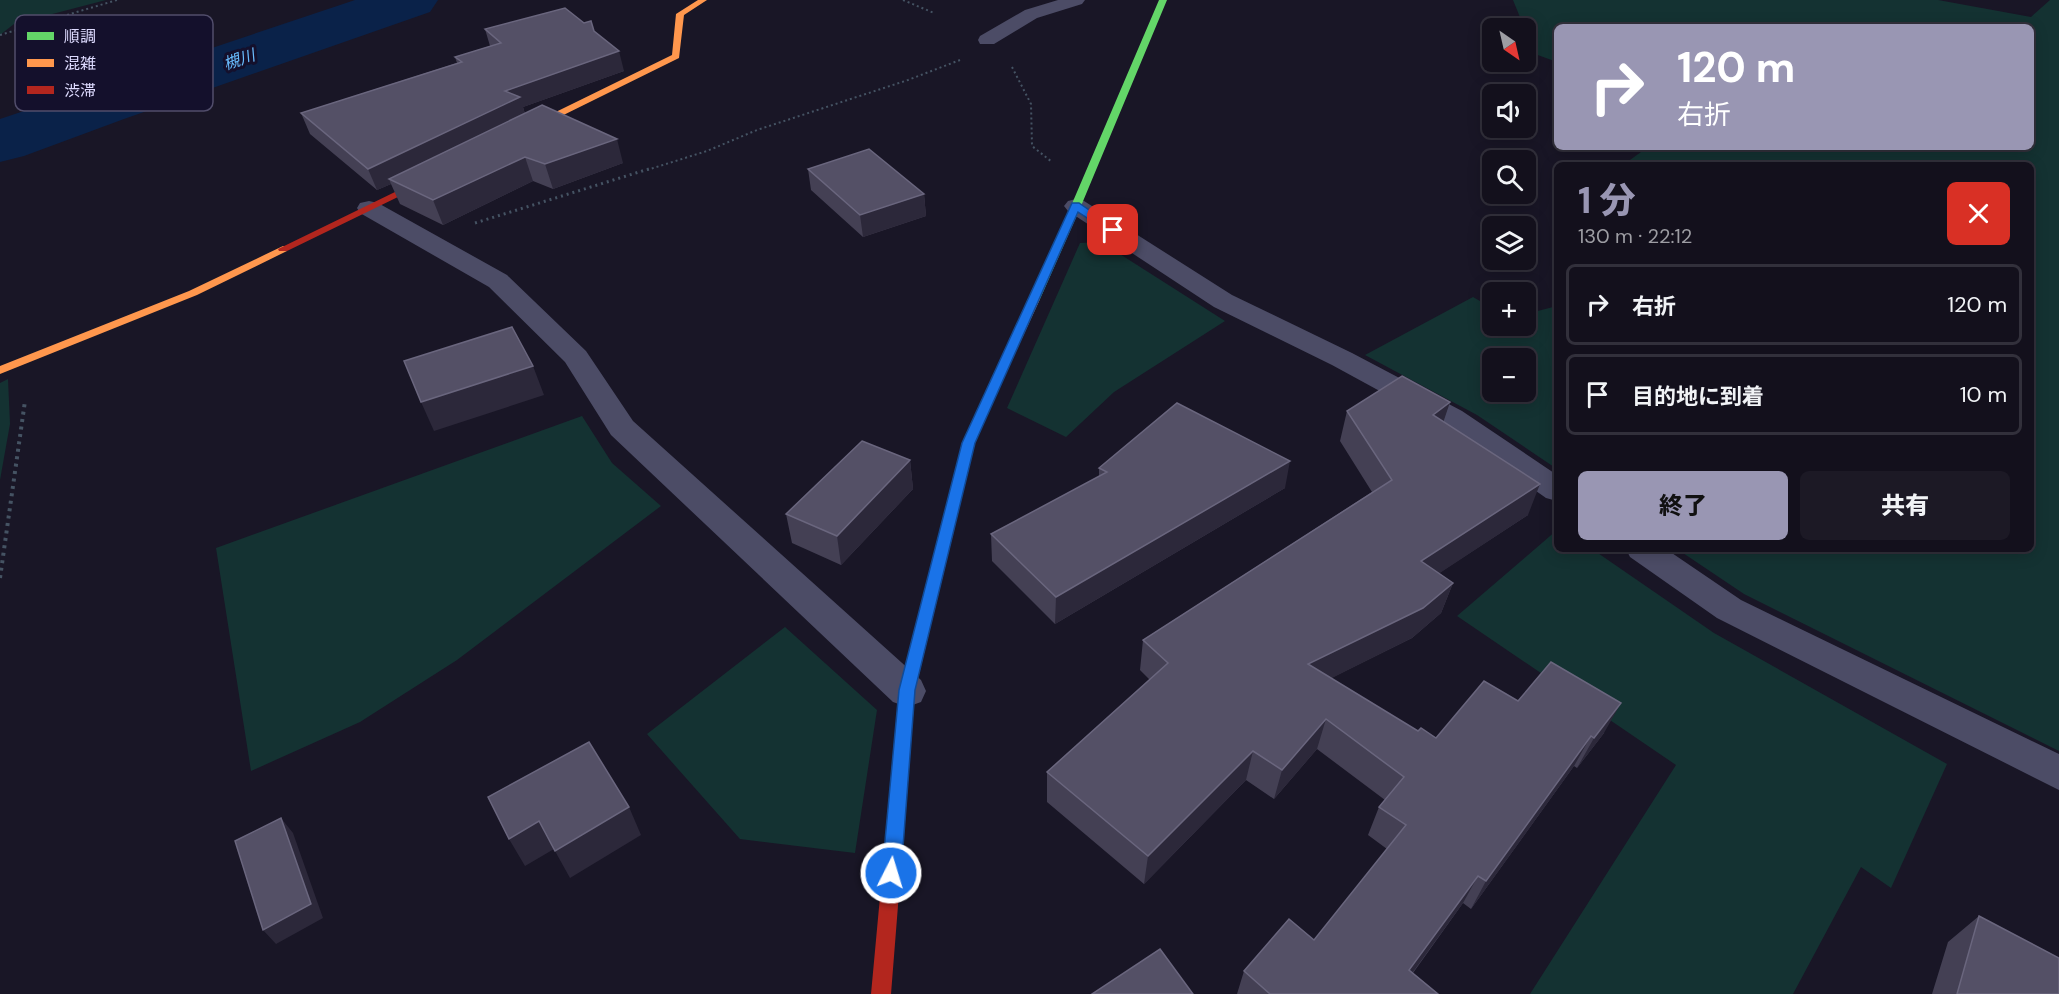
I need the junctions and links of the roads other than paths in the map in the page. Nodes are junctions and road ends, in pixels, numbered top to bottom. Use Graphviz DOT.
graph roads {
  1 [pos="703,0"];
  2 [pos="1076,0"];
  3 [pos="1162,0"];
  4 [pos="987,40"];
  5 [pos="508,139"];
  6 [pos="444,171"];
  7 [pos="1079,197"];
  8 [pos="369,208"];
  9 [pos="0,370"];
  10 [pos="1554,488"];
  11 [pos="1646,552"];
  12 [pos="907,690"];
  13 [pos="2059,773"];
  14 [pos="881,994"];
  1 -- 5 [label="street"];
  2 -- 4 [label="lane"];
  3 -- 7 [label="street"];
  6 -- 8 [label="street"];
  7 -- 10 [label="lane"];
  7 -- 12 [label="street"];
  8 -- 9 [label="street"];
  8 -- 12 [label="street"];
  11 -- 13 [label="lane"];
  12 -- 14 [label="street"];
}
